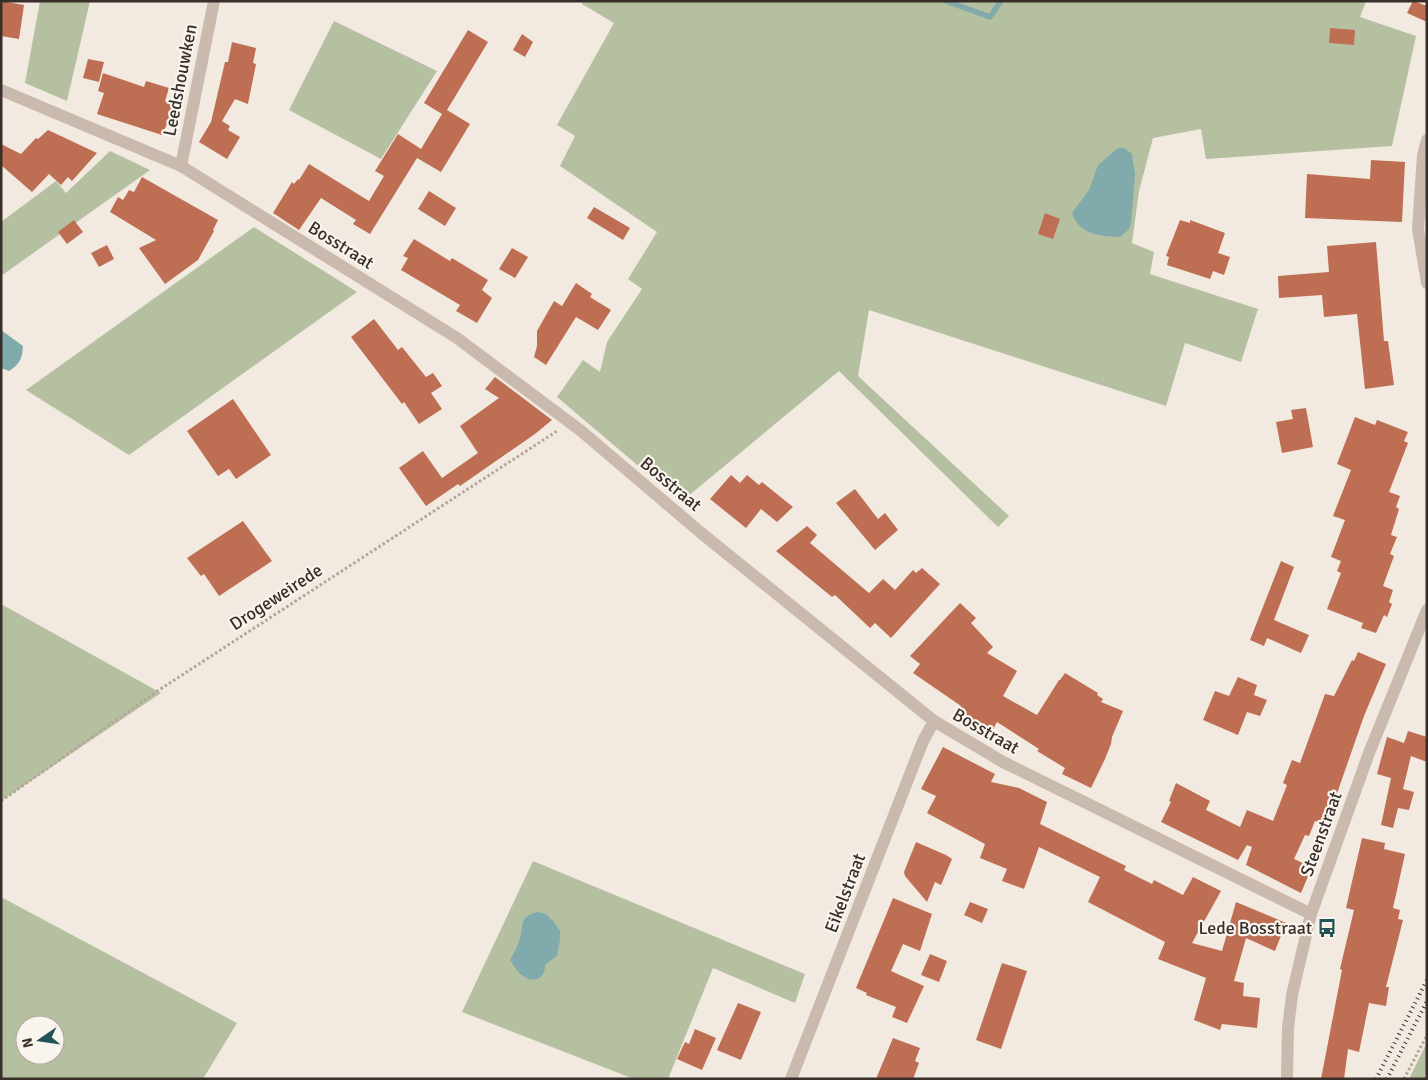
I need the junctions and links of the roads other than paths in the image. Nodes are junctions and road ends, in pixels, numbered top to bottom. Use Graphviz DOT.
graph roads {
  1 [pos="214,1"];
  2 [pos="1,90"];
  3 [pos="1427,140"];
  4 [pos="181,166"];
  5 [pos="1427,283"];
  6 [pos="1427,610"];
  7 [pos="934,721"];
  8 [pos="1311,914"];
  9 [pos="791,1079"];
  10 [pos="1287,1079"];
  1 -- 4 [label="street, Leedshouwken"];
  2 -- 4 [label="street, Bosstraat"];
  3 -- 5 [label="street"];
  4 -- 7 [label="street, Bosstraat"];
  6 -- 8 [label="street, Steenstraat"];
  7 -- 8 [label="street, Bosstraat"];
  7 -- 9 [label="street, Eikelstraat"];
  8 -- 10 [label="street, Steenstraat"];
}
